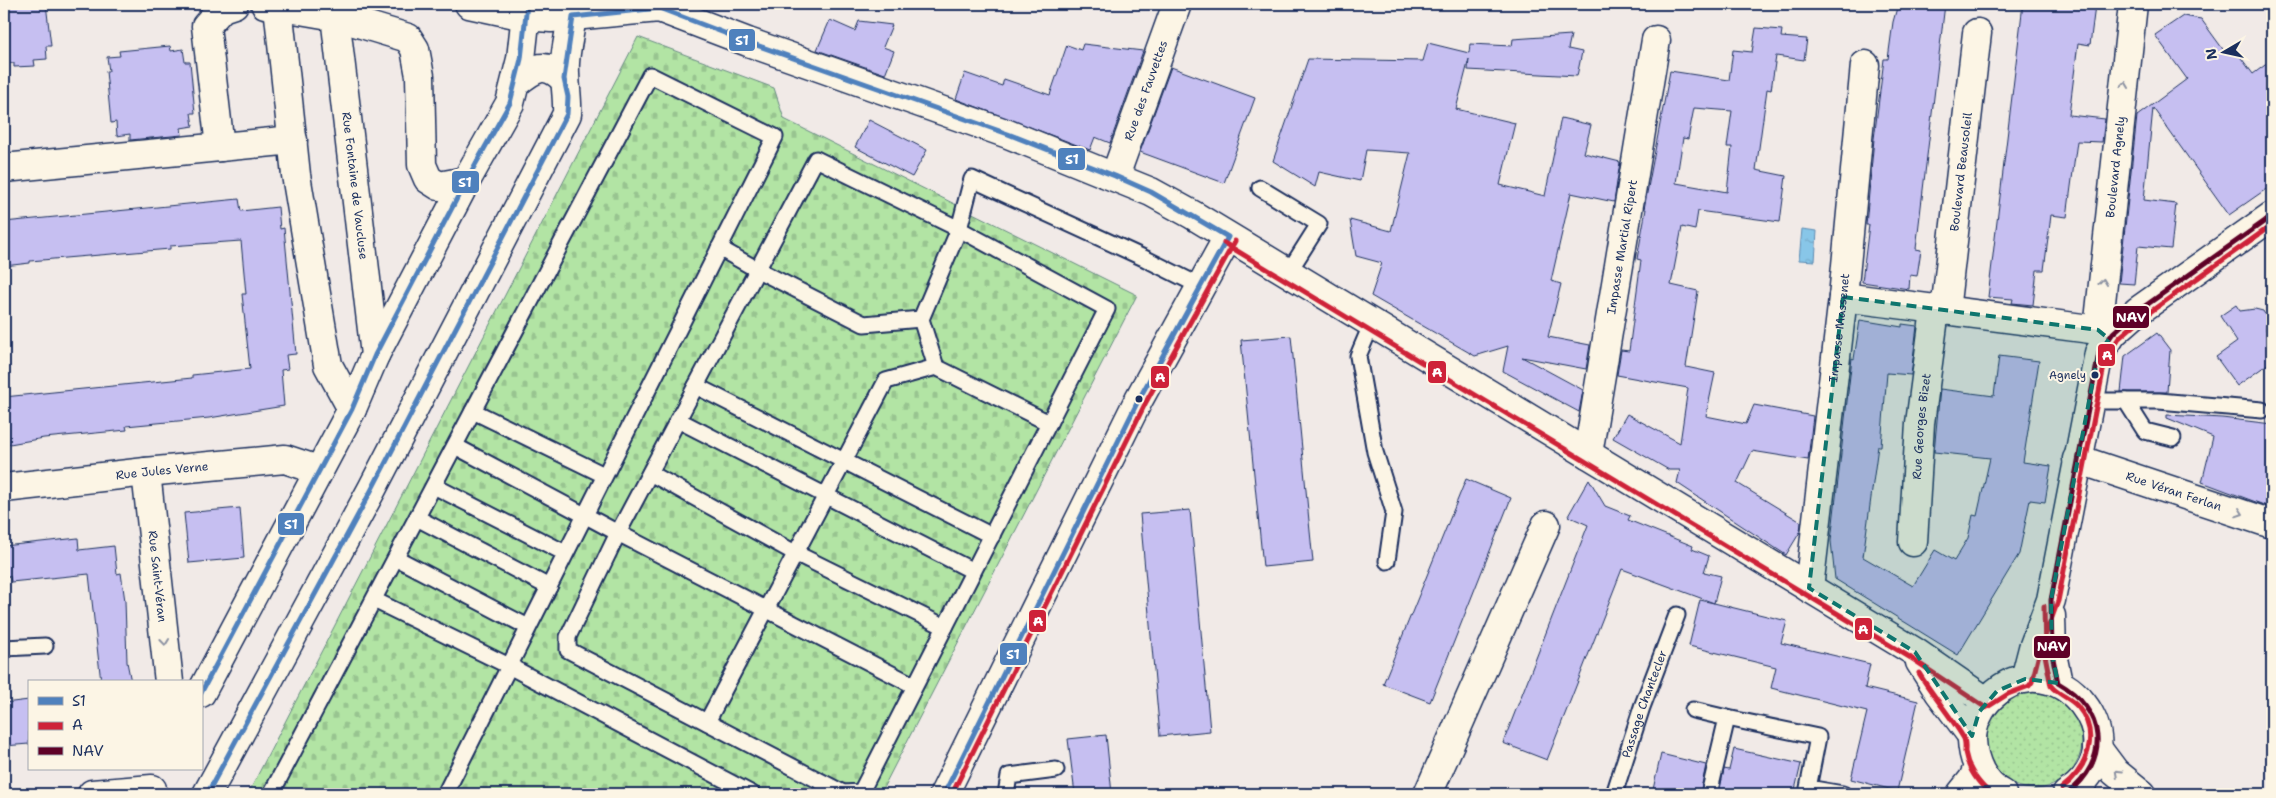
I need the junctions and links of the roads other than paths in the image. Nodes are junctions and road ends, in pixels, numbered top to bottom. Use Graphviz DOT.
graph roads {
  1 [pos="234,4"];
  2 [pos="469,4"];
  3 [pos="1177,4"];
  4 [pos="2133,4"];
  5 [pos="271,5"];
  6 [pos="653,6"];
  7 [pos="526,10"];
  8 [pos="572,10"];
  9 [pos="335,16"];
  10 [pos="1977,33"];
  11 [pos="1656,40"];
  12 [pos="1865,65"];
  13 [pos="564,79"];
  14 [pos="517,82"];
  15 [pos="293,140"];
  16 [pos="220,147"];
  17 [pos="4,168"];
  18 [pos="1115,176"];
  19 [pos="466,181"];
  20 [pos="1260,188"];
  21 [pos="2271,219"];
  22 [pos="959,229"];
  23 [pos="1228,237"];
  24 [pos="719,248"];
  25 [pos="758,270"];
  26 [pos="1288,273"];
  27 [pos="1200,286"];
  28 [pos="1843,297"];
  29 [pos="1940,310"];
  30 [pos="921,319"];
  31 [pos="1372,323"];
  32 [pos="2102,341"];
  33 [pos="375,355"];
  34 [pos="936,368"];
  35 [pos="696,386"];
  36 [pos="2089,400"];
  37 [pos="2126,401"];
  38 [pos="352,409"];
  39 [pos="2262,410"];
  40 [pos="473,411"];
  41 [pos="678,420"];
  42 [pos="1049,422"];
  43 [pos="2173,438"];
  44 [pos="455,446"];
  45 [pos="1588,454"];
  46 [pos="2077,459"];
  47 [pos="842,461"];
  48 [pos="318,470"];
  49 [pos="146,472"];
  50 [pos="650,473"];
  51 [pos="604,475"];
  52 [pos="434,486"];
  53 [pos="4,488"];
  54 [pos="825,495"];
  55 [pos="585,514"];
  56 [pos="417,518"];
  57 [pos="2272,524"];
  58 [pos="1546,525"];
  59 [pos="618,533"];
  60 [pos="992,536"];
  61 [pos="1913,542"];
  62 [pos="565,553"];
  63 [pos="795,553"];
  64 [pos="396,558"];
  65 [pos="1387,561"];
  66 [pos="973,571"];
  67 [pos="549,587"];
  68 [pos="1809,588"];
  69 [pos="374,600"];
  70 [pos="2051,600"];
  71 [pos="766,609"];
  72 [pos="1677,615"];
  73 [pos="945,626"];
  74 [pos="528,627"];
  75 [pos="45,646"];
  76 [pos="4,648"];
  77 [pos="1915,652"];
  78 [pos="509,666"];
  79 [pos="2025,679"];
  80 [pos="169,680"];
  81 [pos="2058,683"];
  82 [pos="915,686"];
  83 [pos="202,691"];
  84 [pos="1986,701"];
  85 [pos="1693,710"];
  86 [pos="1727,718"];
  87 [pos="707,722"];
  88 [pos="1972,736"];
  89 [pos="2097,748"];
  90 [pos="1978,767"];
  91 [pos="1056,770"];
  92 [pos="155,784"];
  93 [pos="92,794"];
  94 [pos="207,794"];
  95 [pos="272,794"];
  96 [pos="445,794"];
  97 [pos="752,794"];
  98 [pos="944,794"];
  99 [pos="1006,794"];
  100 [pos="1428,794"];
  101 [pos="1614,794"];
  102 [pos="1709,794"];
  103 [pos="1843,794"];
  104 [pos="1961,794"];
  105 [pos="2002,794"];
  106 [pos="2067,794"];
  107 [pos="2142,794"];
  1 -- 16 [label="street"];
  2 -- 7 [label="street"];
  3 -- 18 [label="street, Rue des Fauvettes"];
  32 -- 4 [label="street, Boulevard Agnely, one-way"];
  5 -- 9 [label="street"];
  5 -- 15 [label="street"];
  6 -- 8 [label="street"];
  6 -- 18 [label="street"];
  7 -- 8 [label="street"];
  7 -- 14 [label="street"];
  8 -- 13 [label="street"];
  9 -- 19 [label="street"];
  9 -- 33 [label="street, Rue Fontaine de Vaucluse"];
  10 -- 29 [label="street, Boulevard Beausoleil"];
  11 -- 45 [label="street, Impasse Martial Ripert"];
  12 -- 28 [label="street, Impasse Massenet"];
  13 -- 14 [label="street"];
  13 -- 94 [label="street"];
  14 -- 19 [label="street"];
  15 -- 16 [label="street"];
  15 -- 38 [label="street"];
  16 -- 17 [label="street"];
  18 -- 23 [label="street"];
  19 -- 33 [label="street"];
  20 -- 26 [label="lane"];
  21 -- 32 [label="street"];
  22 -- 25 [label="lane"];
  22 -- 27 [label="lane"];
  22 -- 30 [label="lane"];
  22 -- 42 [label="lane"];
  23 -- 26 [label="street"];
  23 -- 27 [label="street"];
  24 -- 25 [label="lane"];
  24 -- 40 [label="lane"];
  24 -- 51 [label="lane"];
  25 -- 30 [label="lane"];
  25 -- 35 [label="lane"];
  26 -- 31 [label="street"];
  27 -- 98 [label="street"];
  28 -- 29 [label="street"];
  28 -- 68 [label="street, Impasse Massenet"];
  29 -- 32 [label="street"];
  29 -- 61 [label="street, Rue Georges Bizet"];
  30 -- 34 [label="lane"];
  31 -- 45 [label="street"];
  31 -- 65 [label="lane"];
  32 -- 36 [label="street, Boulevard Agnely"];
  33 -- 38 [label="street"];
  34 -- 42 [label="lane"];
  34 -- 47 [label="lane"];
  35 -- 41 [label="lane"];
  35 -- 47 [label="lane"];
  36 -- 37 [label="lane"];
  36 -- 46 [label="street, Boulevard Agnely"];
  37 -- 39 [label="lane"];
  37 -- 43 [label="lane"];
  38 -- 48 [label="street"];
  40 -- 44 [label="lane"];
  40 -- 51 [label="lane"];
  41 -- 50 [label="lane"];
  41 -- 54 [label="lane"];
  42 -- 60 [label="lane"];
  44 -- 52 [label="lane"];
  44 -- 55 [label="lane"];
  45 -- 68 [label="street"];
  46 -- 57 [label="street, Rue Véran Ferlan, one-way"];
  46 -- 70 [label="street, Boulevard Agnely"];
  47 -- 54 [label="lane"];
  47 -- 60 [label="lane"];
  48 -- 49 [label="street, Rue Jules Verne"];
  48 -- 83 [label="street"];
  49 -- 53 [label="street, Rue Jules Verne"];
  49 -- 80 [label="street, Rue Saint-Véran, one-way"];
  50 -- 59 [label="lane"];
  50 -- 63 [label="lane"];
  51 -- 55 [label="lane"];
  52 -- 56 [label="lane"];
  52 -- 62 [label="lane"];
  54 -- 63 [label="lane"];
  54 -- 66 [label="lane"];
  55 -- 59 [label="lane"];
  55 -- 62 [label="lane"];
  56 -- 64 [label="lane"];
  56 -- 67 [label="lane"];
  58 -- 100 [label="street"];
  59 -- 71 [label="lane"];
  59 -- 87 [label="lane"];
  60 -- 66 [label="lane"];
  62 -- 67 [label="lane"];
  63 -- 71 [label="lane"];
  63 -- 73 [label="lane"];
  64 -- 69 [label="lane"];
  64 -- 74 [label="lane"];
  66 -- 73 [label="lane"];
  67 -- 74 [label="lane"];
  68 -- 77 [label="street"];
  69 -- 78 [label="lane"];
  69 -- 95 [label="lane"];
  70 -- 79 [label="street, Boulevard Agnely"];
  70 -- 81 [label="street, Boulevard Agnely"];
  71 -- 82 [label="lane"];
  71 -- 87 [label="lane"];
  72 -- 101 [label="lane, Passage Chantecler"];
  73 -- 82 [label="lane"];
  74 -- 78 [label="lane"];
  75 -- 76 [label="lane"];
  77 -- 84 [label="street"];
  77 -- 88 [label="street"];
  78 -- 96 [label="lane"];
  78 -- 97 [label="lane"];
  79 -- 81 [label="street"];
  79 -- 84 [label="street"];
  81 -- 89 [label="street"];
  82 -- 87 [label="lane"];
  84 -- 88 [label="street"];
  85 -- 86 [label="lane"];
  86 -- 102 [label="lane"];
  86 -- 103 [label="lane"];
  88 -- 90 [label="street"];
  89 -- 106 [label="street"];
  107 -- 89 [label="street, one-way"];
  90 -- 104 [label="street"];
  90 -- 105 [label="street"];
  91 -- 99 [label="lane"];
  92 -- 93 [label="street"];
}
